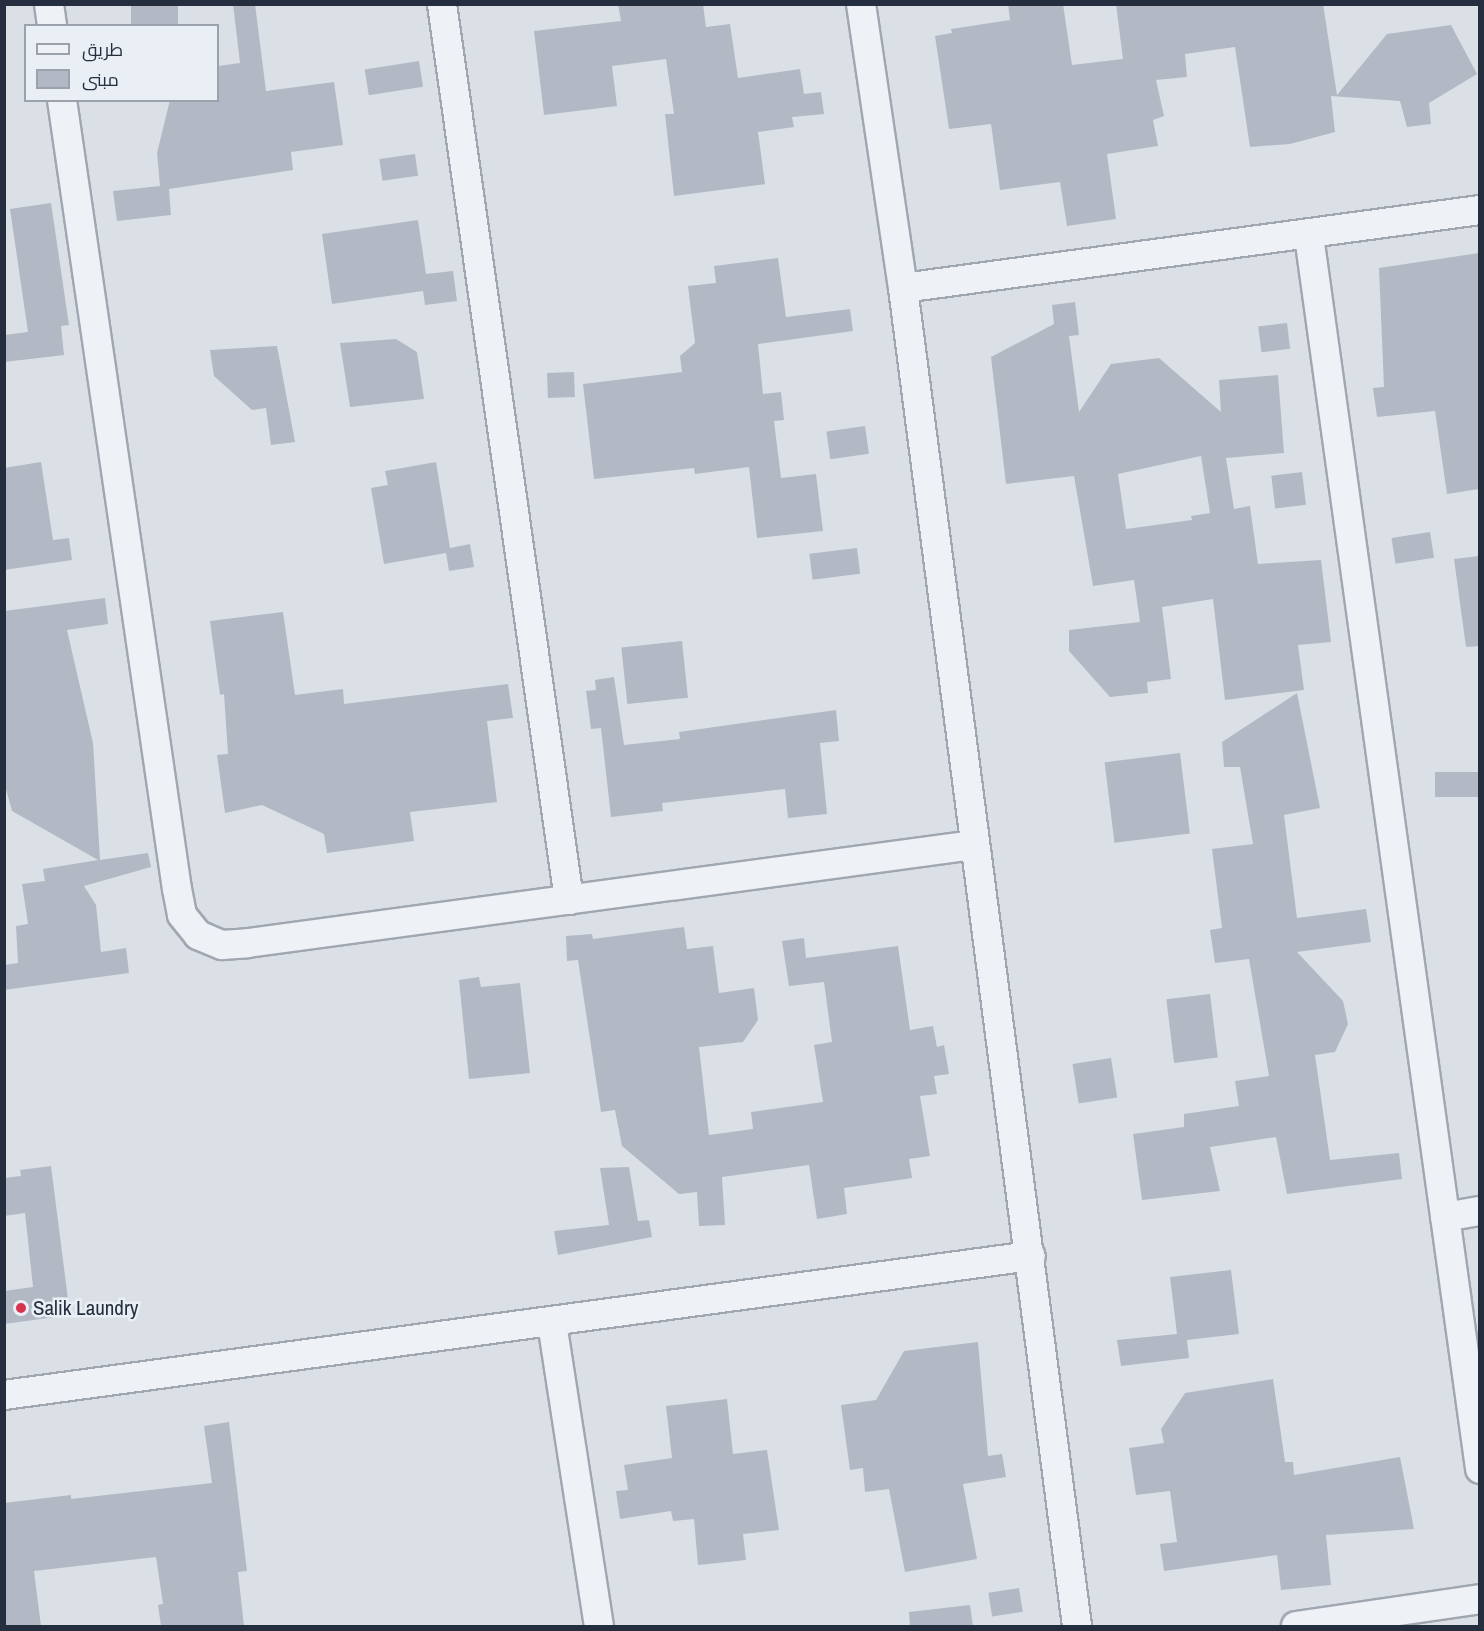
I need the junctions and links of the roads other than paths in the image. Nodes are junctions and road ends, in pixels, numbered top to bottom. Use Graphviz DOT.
graph roads {
  1 [pos="49,4"];
  2 [pos="442,4"];
  3 [pos="861,4"];
  4 [pos="52,24"];
  5 [pos="62,102"];
  6 [pos="1479,210"];
  7 [pos="1309,236"];
  8 [pos="903,288"];
  9 [pos="974,845"];
  10 [pos="569,900"];
  11 [pos="1479,1211"];
  12 [pos="1445,1217"];
  13 [pos="1031,1256"];
  14 [pos="552,1323"];
  15 [pos="4,1395"];
  16 [pos="1479,1469"];
  17 [pos="1479,1599"];
  18 [pos="599,1626"];
  19 [pos="1077,1626"];
  20 [pos="1296,1626"];
  1 -- 4 [label="street"];
  2 -- 10 [label="street"];
  3 -- 8 [label="street"];
  5 -- 10 [label="street"];
  6 -- 7 [label="street"];
  7 -- 8 [label="street"];
  7 -- 12 [label="street"];
  8 -- 9 [label="street"];
  9 -- 10 [label="street"];
  9 -- 13 [label="street"];
  11 -- 12 [label="street"];
  12 -- 16 [label="street"];
  13 -- 14 [label="street"];
  13 -- 19 [label="street"];
  14 -- 15 [label="street"];
  14 -- 18 [label="street"];
  17 -- 20 [label="street"];
}
